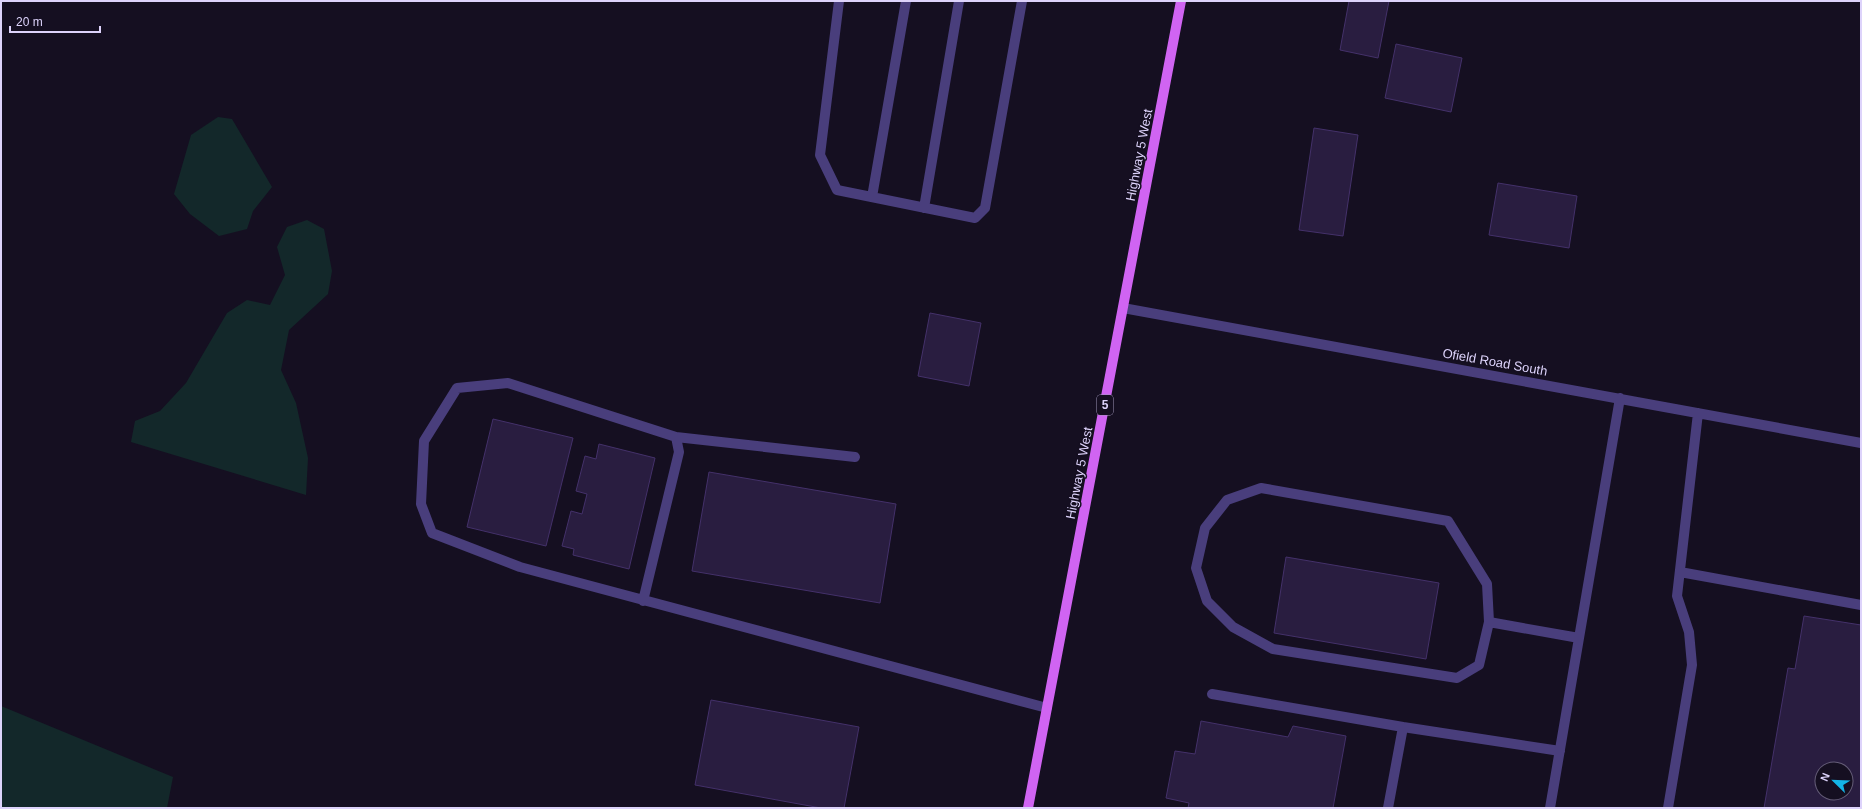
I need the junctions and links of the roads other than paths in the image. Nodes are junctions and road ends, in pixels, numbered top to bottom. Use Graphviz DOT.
graph roads {
  1 [pos="838,1"];
  2 [pos="906,1"];
  3 [pos="959,1"];
  4 [pos="1022,1"];
  5 [pos="1181,1"];
  6 [pos="872,197"];
  7 [pos="924,208"];
  8 [pos="1123,308"];
  9 [pos="1620,398"];
  10 [pos="1698,413"];
  11 [pos="676,437"];
  12 [pos="1861,443"];
  13 [pos="855,457"];
  14 [pos="1680,572"];
  15 [pos="643,601"];
  16 [pos="1861,606"];
  17 [pos="1489,622"];
  18 [pos="1579,638"];
  19 [pos="1212,694"];
  20 [pos="1047,708"];
  21 [pos="1403,728"];
  22 [pos="1560,751"];
  23 [pos="1028,808"];
  24 [pos="1388,808"];
  25 [pos="1550,808"];
  26 [pos="1668,808"];
  1 -- 6 [label="street"];
  2 -- 6 [label="street"];
  3 -- 7 [label="street"];
  4 -- 7 [label="street"];
  5 -- 8 [label="main road, Highway 5 West / 5"];
  6 -- 7 [label="street"];
  8 -- 9 [label="street, Ofield Road South"];
  8 -- 20 [label="main road, Highway 5 West / 5"];
  9 -- 10 [label="street, Ofield Road South"];
  9 -- 18 [label="street"];
  10 -- 12 [label="street, Ofield Road South"];
  10 -- 14 [label="street"];
  11 -- 13 [label="street"];
  11 -- 15 [label="street"];
  11 -- 15 [label="street"];
  14 -- 16 [label="street"];
  14 -- 26 [label="street"];
  15 -- 20 [label="street"];
  17 -- 17 [label="street"];
  17 -- 18 [label="street"];
  18 -- 22 [label="street"];
  19 -- 21 [label="street"];
  20 -- 23 [label="main road, Highway 5 West / 5"];
  21 -- 22 [label="street"];
  21 -- 24 [label="street"];
  22 -- 25 [label="street"];
}
